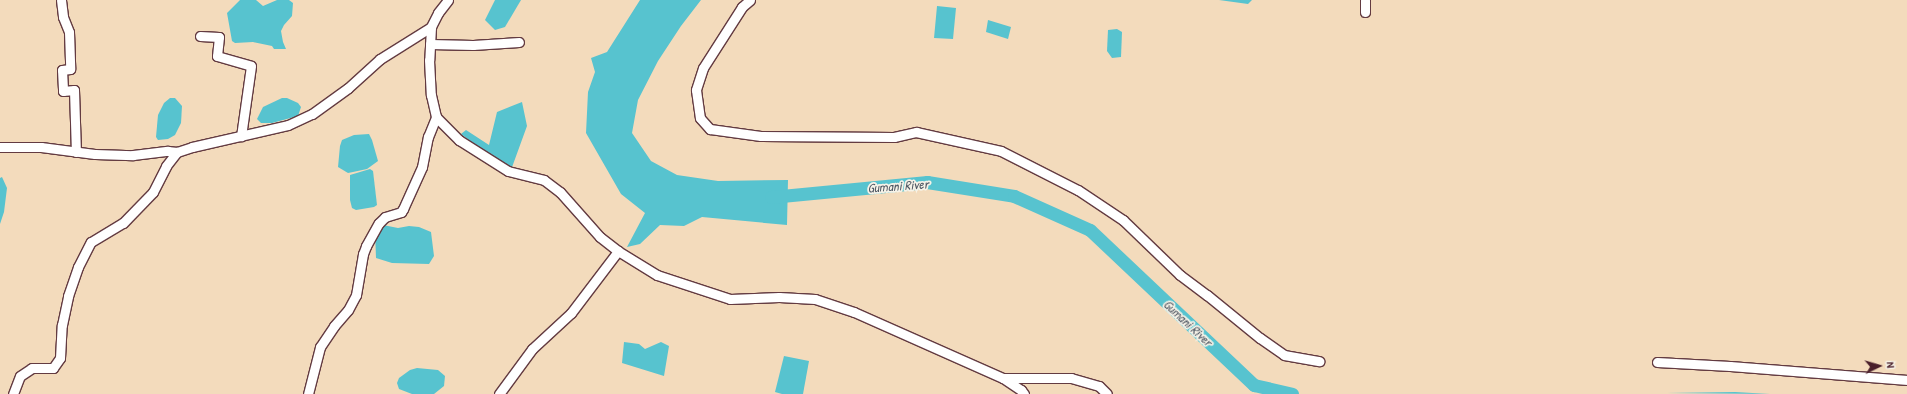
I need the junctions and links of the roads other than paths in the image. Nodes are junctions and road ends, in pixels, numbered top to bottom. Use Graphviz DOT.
graph roads {
  1 [pos="61,0"];
  2 [pos="448,0"];
  3 [pos="750,0"];
  4 [pos="1365,0"];
  5 [pos="1365,12"];
  6 [pos="431,27"];
  7 [pos="200,36"];
  8 [pos="519,42"];
  9 [pos="430,44"];
  10 [pos="436,117"];
  11 [pos="241,136"];
  12 [pos="0,147"];
  13 [pos="76,152"];
  14 [pos="178,152"];
  15 [pos="618,251"];
  16 [pos="1319,361"];
  17 [pos="1657,362"];
  18 [pos="1003,378"];
  19 [pos="1907,380"];
  20 [pos="13,394"];
  21 [pos="308,394"];
  22 [pos="500,394"];
  23 [pos="1024,394"];
  24 [pos="1107,394"];
  1 -- 13 [label="street"];
  2 -- 6 [label="street"];
  3 -- 16 [label="street"];
  4 -- 5 [label="street"];
  6 -- 9 [label="street"];
  6 -- 11 [label="street"];
  7 -- 11 [label="street"];
  8 -- 9 [label="street"];
  9 -- 10 [label="street"];
  10 -- 15 [label="street"];
  10 -- 21 [label="street"];
  11 -- 14 [label="street"];
  12 -- 13 [label="street"];
  13 -- 14 [label="street"];
  14 -- 20 [label="street"];
  15 -- 18 [label="street"];
  15 -- 22 [label="street"];
  17 -- 19 [label="street"];
  18 -- 23 [label="street"];
  18 -- 24 [label="street"];
}
